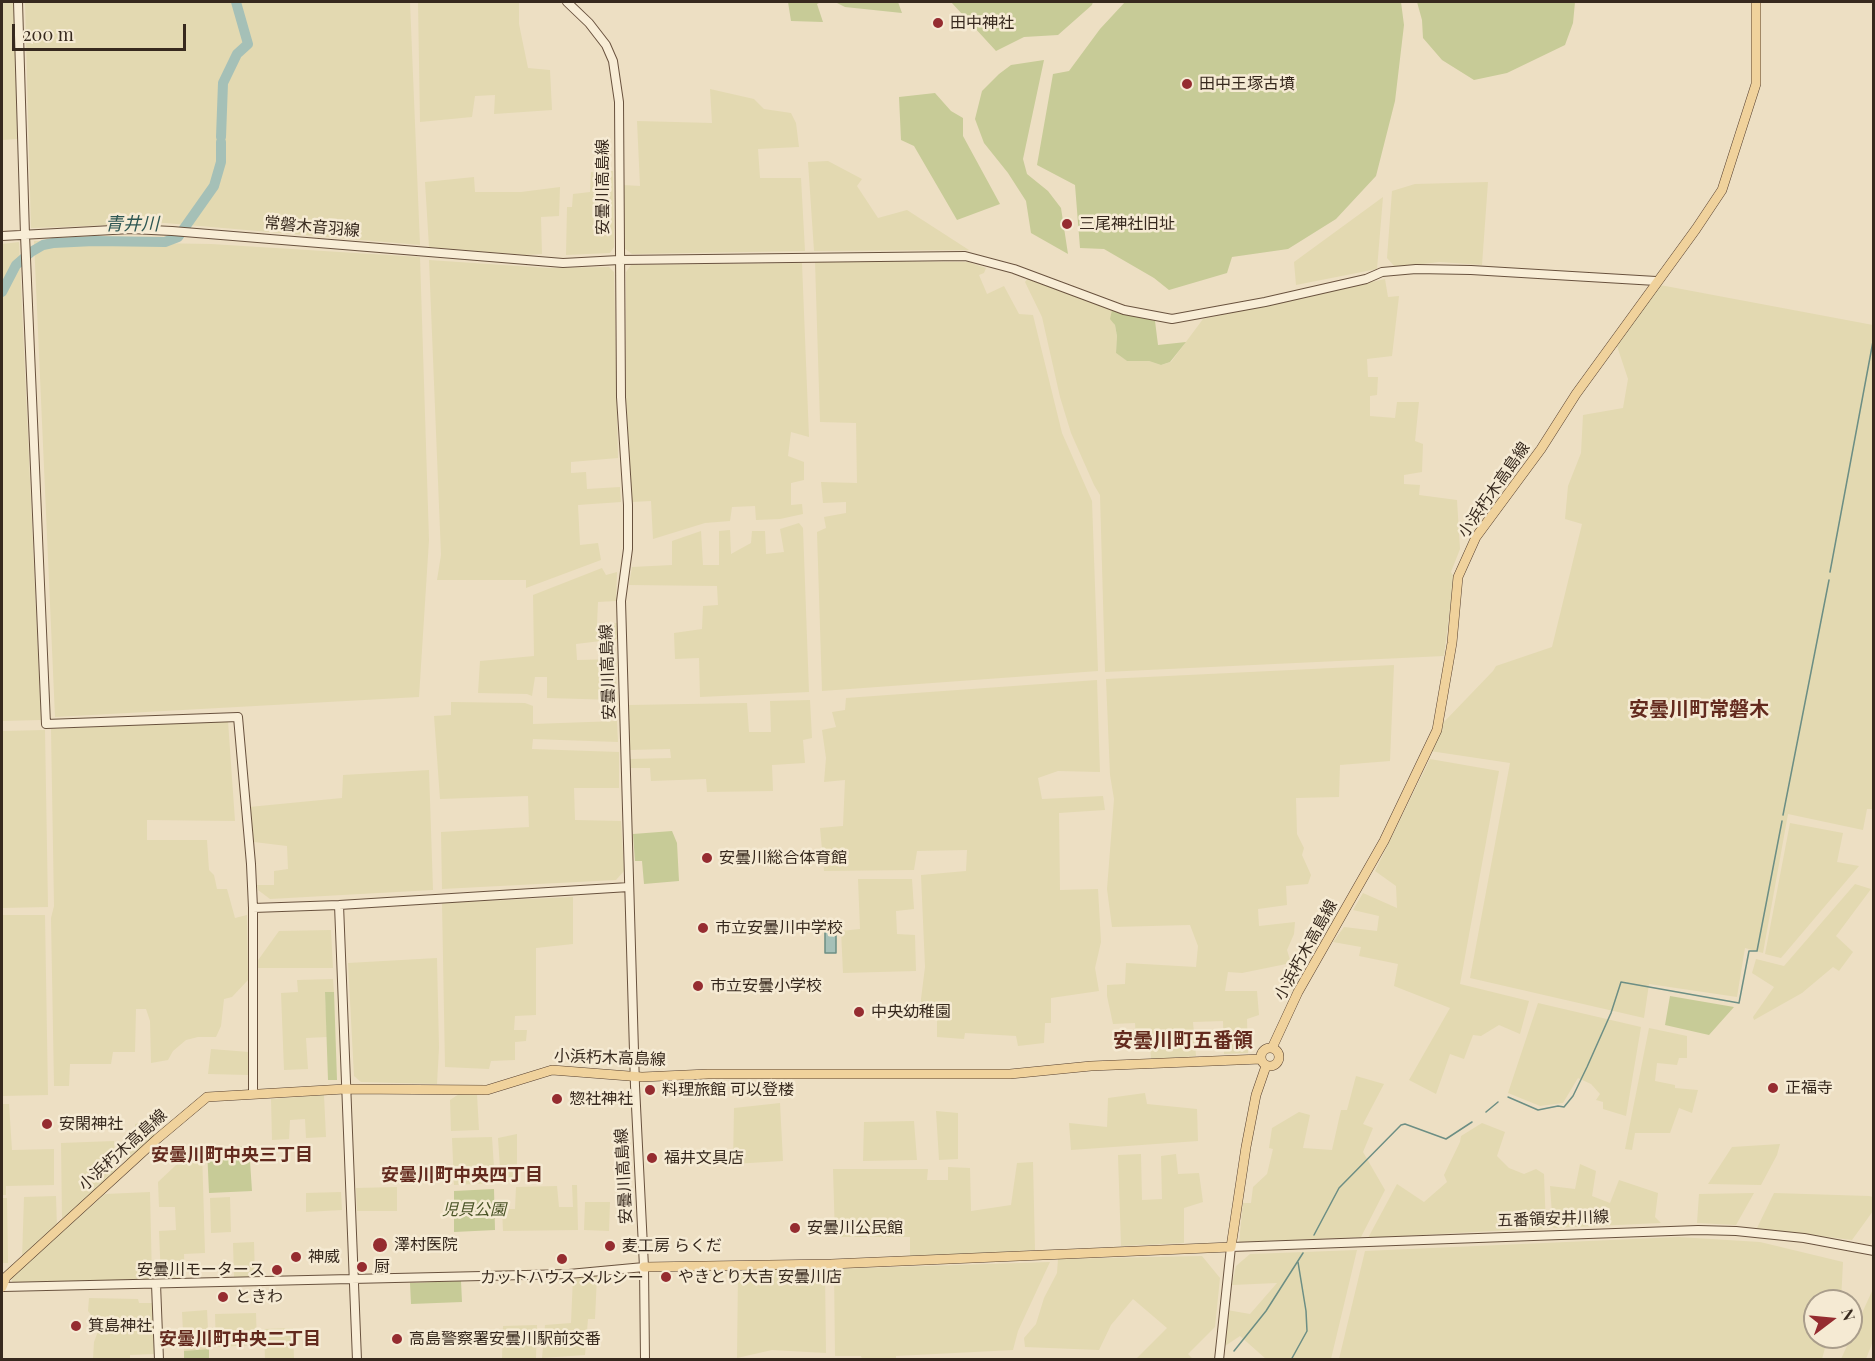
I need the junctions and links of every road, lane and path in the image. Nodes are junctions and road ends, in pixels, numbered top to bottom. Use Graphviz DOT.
graph roads {
  1 [pos="18,2"];
  2 [pos="567,2"];
  3 [pos="1756,2"];
  4 [pos="26,235"];
  5 [pos="2,236"];
  6 [pos="619,260"];
  7 [pos="1656,281"];
  8 [pos="629,887"];
  9 [pos="339,905"];
  10 [pos="253,908"];
  11 [pos="1272,1048"];
  12 [pos="1263,1062"];
  13 [pos="635,1076"];
  14 [pos="345,1089"];
  15 [pos="253,1095"];
  16 [pos="1232,1247"];
  17 [pos="1874,1251"];
  18 [pos="644,1267"];
  19 [pos="353,1278"];
  20 [pos="156,1284"];
  21 [pos="2,1287"];
  22 [pos="159,1359"];
  23 [pos="357,1359"];
  24 [pos="645,1359"];
  25 [pos="1219,1359"];
  1 -- 4 [label="main road"];
  2 -- 6 [label="main road, 安曇川高島線"];
  3 -- 7 [label="main road, 小浜朽木高島線"];
  4 -- 5 [label="main road, 常磐木音羽線"];
  4 -- 6 [label="main road, 常磐木音羽線"];
  4 -- 10 [label="main road"];
  6 -- 7 [label="main road, 常磐木音羽線"];
  6 -- 8 [label="main road, 安曇川高島線"];
  7 -- 11 [label="main road, 小浜朽木高島線"];
  8 -- 9 [label="main road"];
  8 -- 13 [label="main road, 安曇川高島線"];
  9 -- 10 [label="main road"];
  9 -- 14 [label="main road"];
  10 -- 15 [label="main road"];
  11 -- 12 [label="main road, 小浜朽木高島線"];
  11 -- 12 [label="main road, 小浜朽木高島線"];
  12 -- 13 [label="main road, 小浜朽木高島線"];
  12 -- 16 [label="main road, 小浜朽木高島線"];
  13 -- 14 [label="main road, 小浜朽木高島線"];
  13 -- 18 [label="main road, 安曇川高島線"];
  14 -- 15 [label="main road, 小浜朽木高島線"];
  14 -- 19 [label="main road"];
  15 -- 21 [label="main road, 小浜朽木高島線"];
  16 -- 17 [label="main road, 五番領安井川線"];
  16 -- 18 [label="main road"];
  16 -- 25 [label="main road"];
  18 -- 19 [label="main road"];
  18 -- 24 [label="main road, 安曇川高島線"];
  19 -- 20 [label="main road"];
  19 -- 23 [label="main road"];
  20 -- 21 [label="main road"];
  20 -- 22 [label="main road"];
}
